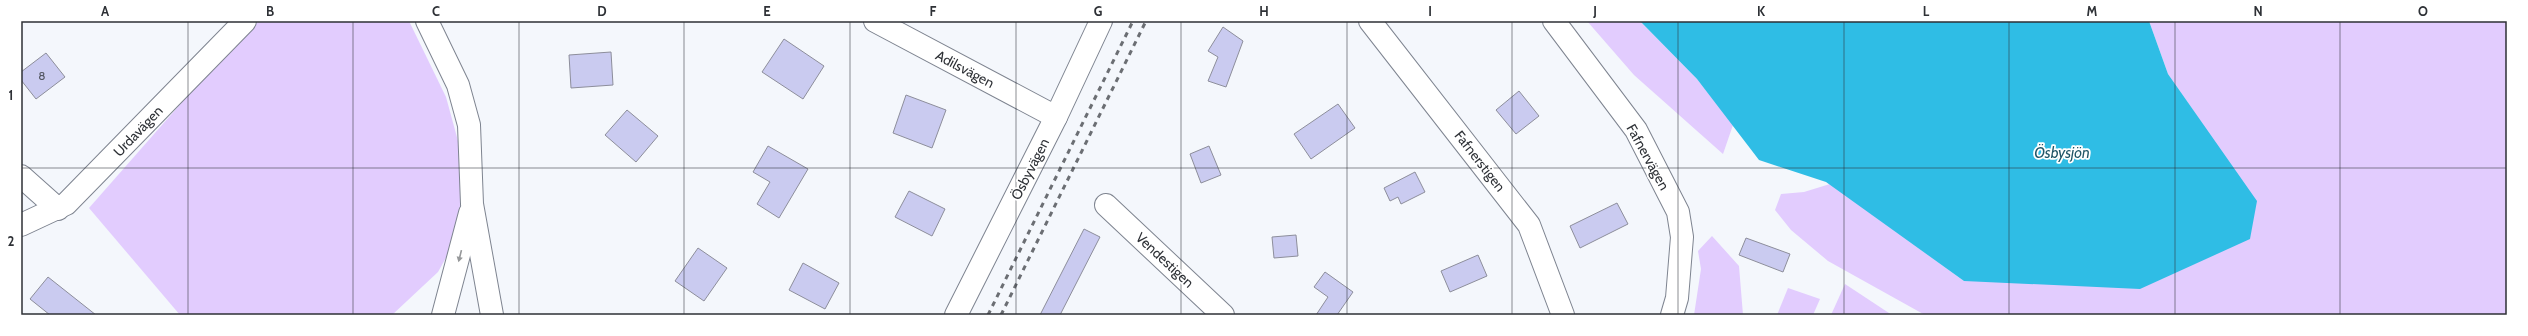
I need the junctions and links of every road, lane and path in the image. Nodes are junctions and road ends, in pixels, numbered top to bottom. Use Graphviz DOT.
graph roads {
  1 [pos="427,21"];
  2 [pos="875,21"];
  3 [pos="1101,21"];
  4 [pos="1370,21"];
  5 [pos="1554,21"];
  6 [pos="238,23"];
  7 [pos="1056,117"];
  8 [pos="21,176"];
  9 [pos="472,204"];
  10 [pos="1106,205"];
  11 [pos="58,209"];
  12 [pos="21,225"];
  13 [pos="443,315"];
  14 [pos="492,315"];
  15 [pos="956,315"];
  16 [pos="1223,315"];
  17 [pos="1563,315"];
  18 [pos="1672,315"];
  1 -- 9 [label="street"];
  2 -- 7 [label="street, Adilsvägen"];
  3 -- 7 [label="street, Ösbyvägen"];
  4 -- 17 [label="street, Fafnerstigen"];
  5 -- 18 [label="street, Fafnervägen"];
  6 -- 11 [label="street, Urdavägen"];
  7 -- 15 [label="street, Ösbyvägen"];
  8 -- 11 [label="street"];
  9 -- 13 [label="street, one-way"];
  9 -- 14 [label="street"];
  10 -- 16 [label="street, Vendestigen"];
  11 -- 12 [label="street, Urdavägen"];
}
